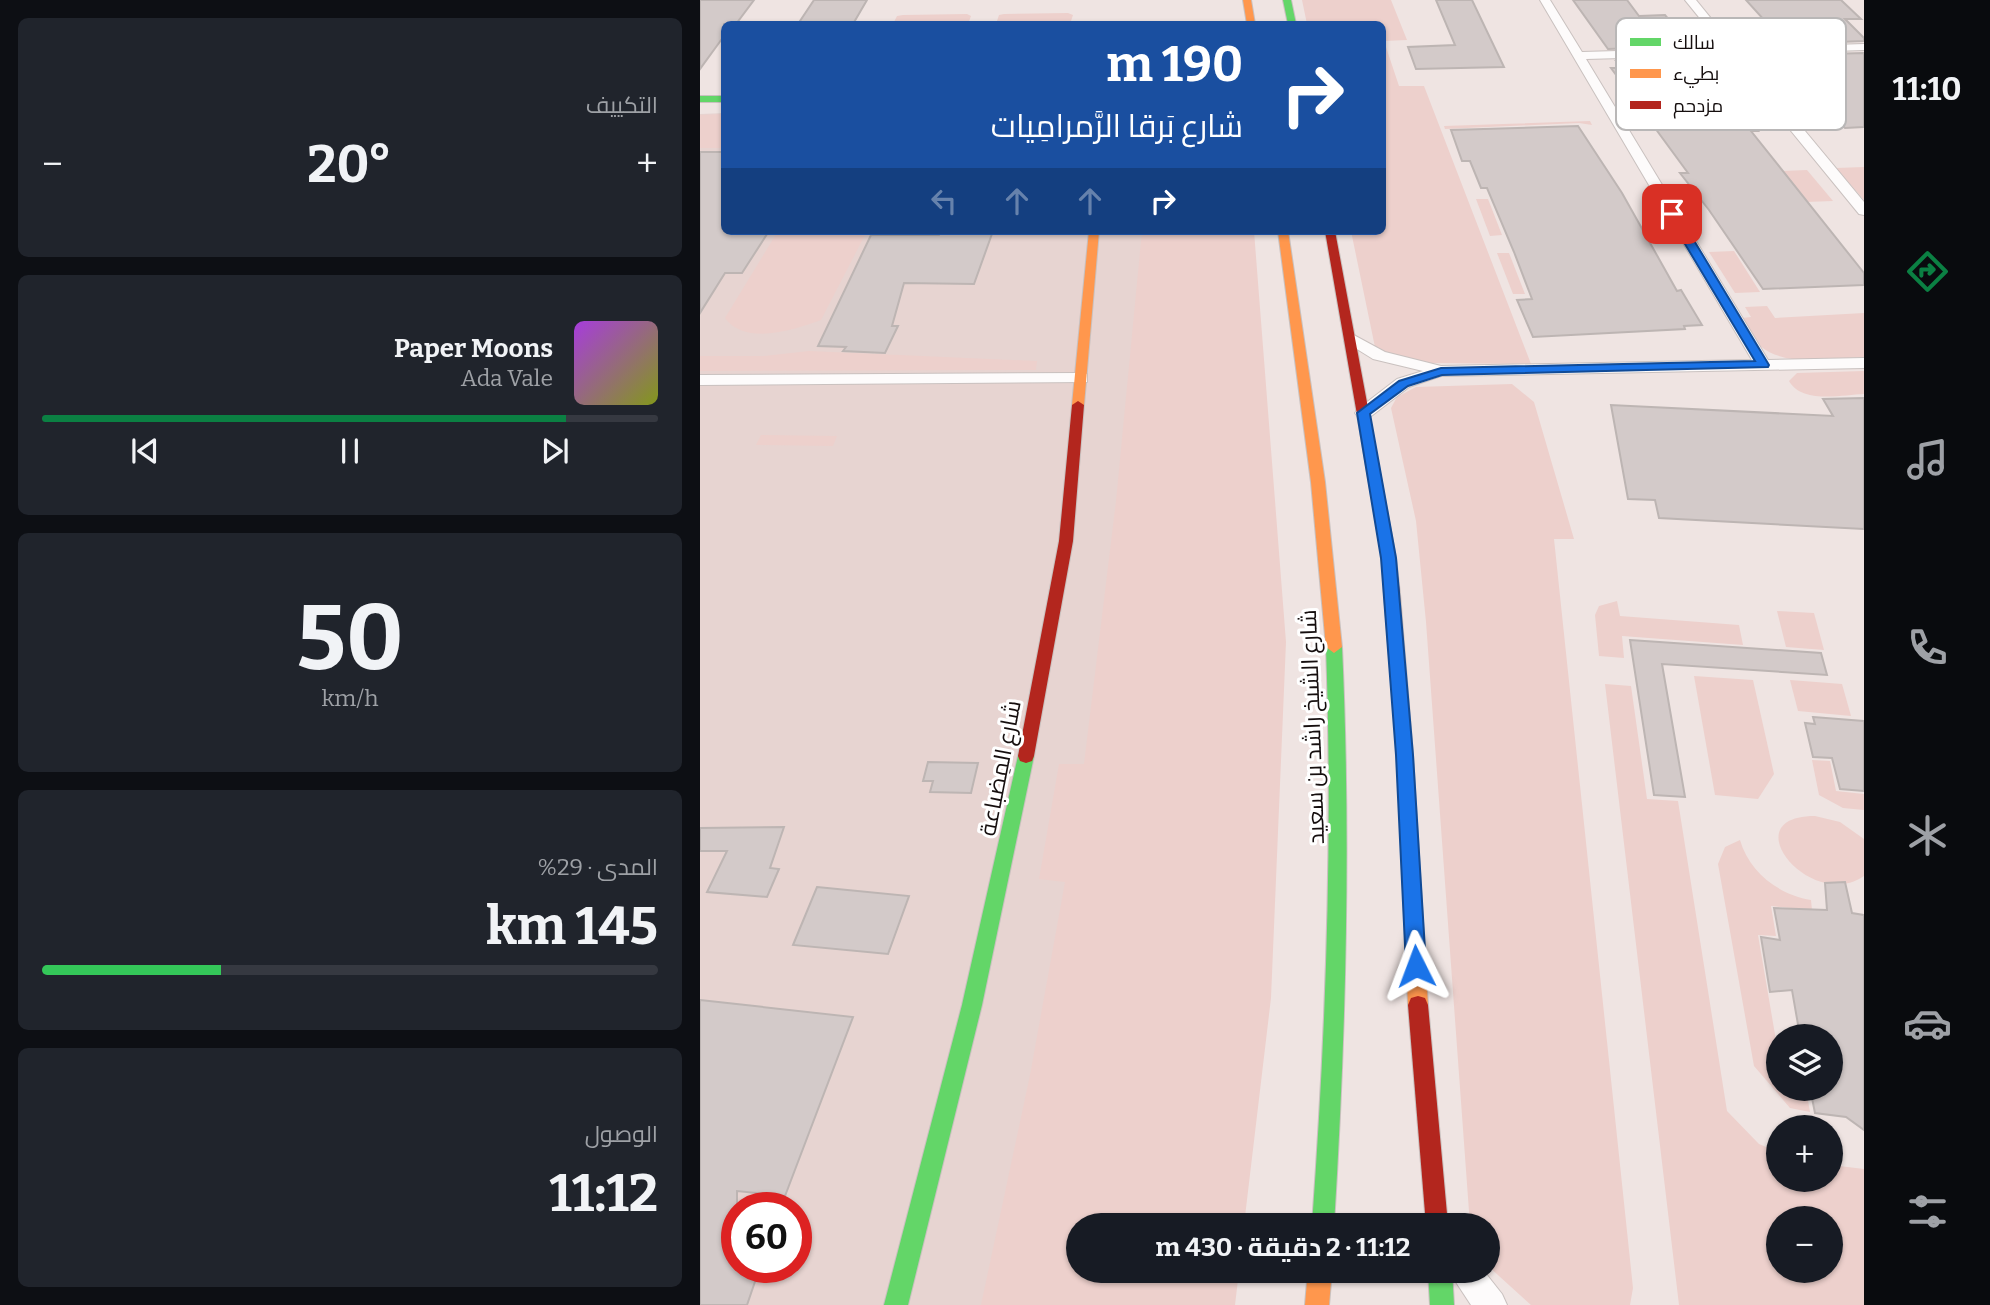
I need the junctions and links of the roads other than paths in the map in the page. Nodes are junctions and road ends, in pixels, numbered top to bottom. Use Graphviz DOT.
graph roads {
  1 [pos="1247,0"];
  2 [pos="1287,0"];
  3 [pos="1545,0"];
  4 [pos="1690,0"];
  5 [pos="1705,18"];
  6 [pos="1250,21"];
  7 [pos="1291,21"];
  8 [pos="1864,47"];
  9 [pos="1846,48"];
  10 [pos="1616,55"];
  11 [pos="1578,56"];
  12 [pos="700,99"];
  13 [pos="721,99"];
  14 [pos="721,109"];
  15 [pos="700,110"];
  16 [pos="1616,119"];
  17 [pos="1622,130"];
  18 [pos="1797,130"];
  19 [pos="1864,211"];
  20 [pos="1094,235"];
  21 [pos="1284,235"];
  22 [pos="1331,235"];
  23 [pos="1350,338"];
  24 [pos="1864,363"];
  25 [pos="1763,365"];
  26 [pos="1441,372"];
  27 [pos="1081,378"];
  28 [pos="700,380"];
  29 [pos="1364,413"];
  30 [pos="1324,1213"];
  31 [pos="1436,1213"];
  32 [pos="1319,1283"];
  33 [pos="1441,1283"];
  34 [pos="1473,1283"];
  35 [pos="896,1305"];
  36 [pos="1317,1305"];
  37 [pos="1442,1305"];
  38 [pos="1491,1305"];
  1 -- 6 [label="main road"];
  2 -- 7 [label="main road"];
  3 -- 11 [label="street"];
  4 -- 5 [label="street"];
  8 -- 9 [label="street"];
  10 -- 11 [label="street"];
  11 -- 16 [label="street"];
  12 -- 13 [label="main road"];
  14 -- 15 [label="main road"];
  17 -- 25 [label="street"];
  18 -- 19 [label="street"];
  20 -- 27 [label="main road, شارع المِضباعة"];
  21 -- 30 [label="main road, شارع الشيخ راشد بن سعيد"];
  22 -- 23 [label="main road"];
  23 -- 26 [label="street"];
  23 -- 29 [label="main road"];
  24 -- 25 [label="street"];
  25 -- 26 [label="street"];
  26 -- 29 [label="street"];
  27 -- 28 [label="street"];
  27 -- 35 [label="main road, شارع المِضباعة"];
  29 -- 31 [label="main road"];
  32 -- 36 [label="main road"];
  33 -- 37 [label="main road"];
  34 -- 38 [label="street"];
}
